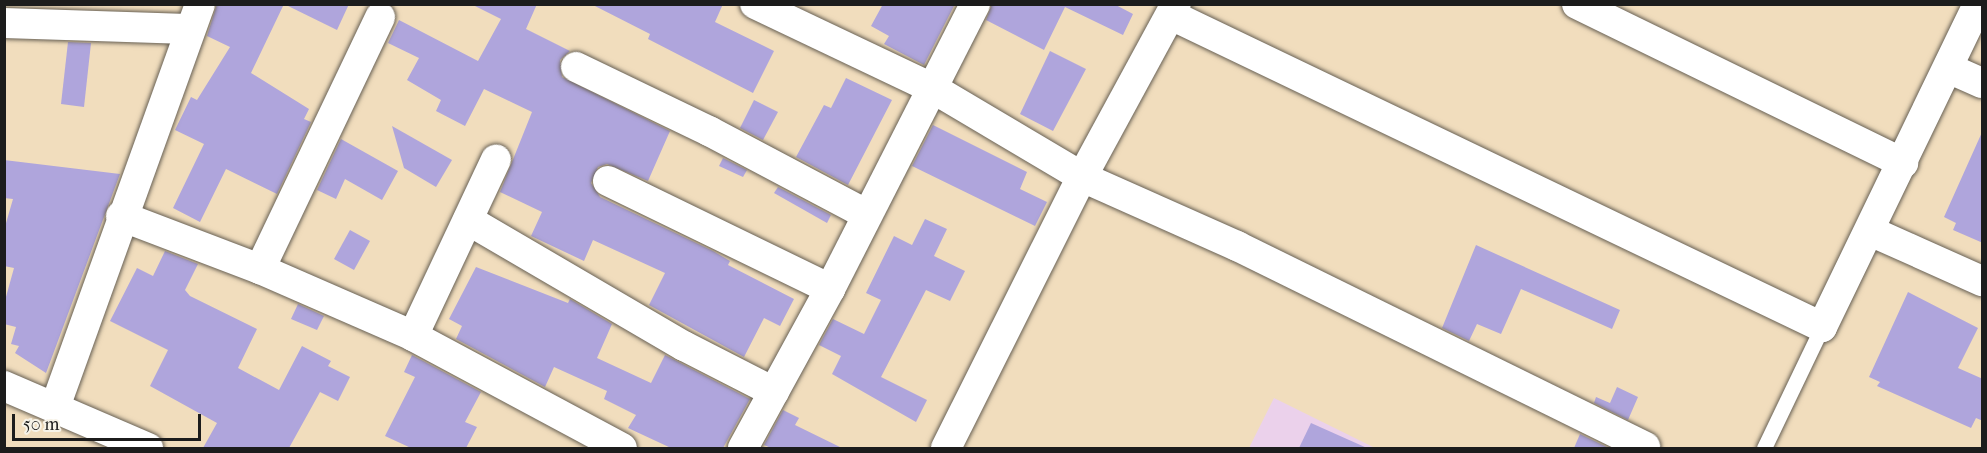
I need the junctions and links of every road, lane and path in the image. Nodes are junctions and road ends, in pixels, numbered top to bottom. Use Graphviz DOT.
graph roads {
  1 [pos="755,4"];
  2 [pos="975,4"];
  3 [pos="1577,4"];
  4 [pos="1975,6"];
  5 [pos="1174,10"];
  6 [pos="194,17"];
  7 [pos="380,17"];
  8 [pos="4,23"];
  9 [pos="576,67"];
  10 [pos="1948,68"];
  11 [pos="1983,83"];
  12 [pos="934,89"];
  13 [pos="496,160"];
  14 [pos="1903,163"];
  15 [pos="1082,177"];
  16 [pos="608,181"];
  17 [pos="866,214"];
  18 [pos="121,216"];
  19 [pos="468,220"];
  20 [pos="1870,231"];
  21 [pos="260,269"];
  22 [pos="1983,281"];
  23 [pos="830,289"];
  24 [pos="1822,327"];
  25 [pos="413,336"];
  26 [pos="4,386"];
  27 [pos="774,392"];
  28 [pos="55,406"];
  29 [pos="1645,447"];
  30 [pos="148,448"];
  31 [pos="622,448"];
  32 [pos="743,448"];
  33 [pos="946,448"];
  34 [pos="1764,448"];
  1 -- 12 [label="street"];
  2 -- 12 [label="street"];
  3 -- 14 [label="street"];
  4 -- 10 [label="street"];
  5 -- 15 [label="street"];
  5 -- 24 [label="street"];
  6 -- 8 [label="street"];
  6 -- 18 [label="street"];
  7 -- 21 [label="street"];
  9 -- 17 [label="street"];
  10 -- 11 [label="street"];
  10 -- 14 [label="street"];
  12 -- 15 [label="street"];
  12 -- 17 [label="street"];
  13 -- 19 [label="street"];
  14 -- 20 [label="street"];
  15 -- 29 [label="street"];
  15 -- 33 [label="street"];
  16 -- 23 [label="street"];
  17 -- 23 [label="street"];
  18 -- 21 [label="street"];
  18 -- 28 [label="street"];
  19 -- 25 [label="street"];
  19 -- 27 [label="street"];
  20 -- 22 [label="street"];
  20 -- 24 [label="street"];
  21 -- 25 [label="street"];
  23 -- 27 [label="street"];
  24 -- 34 [label="lane"];
  25 -- 31 [label="street"];
  26 -- 28 [label="street"];
  27 -- 32 [label="street"];
  28 -- 30 [label="street"];
}
